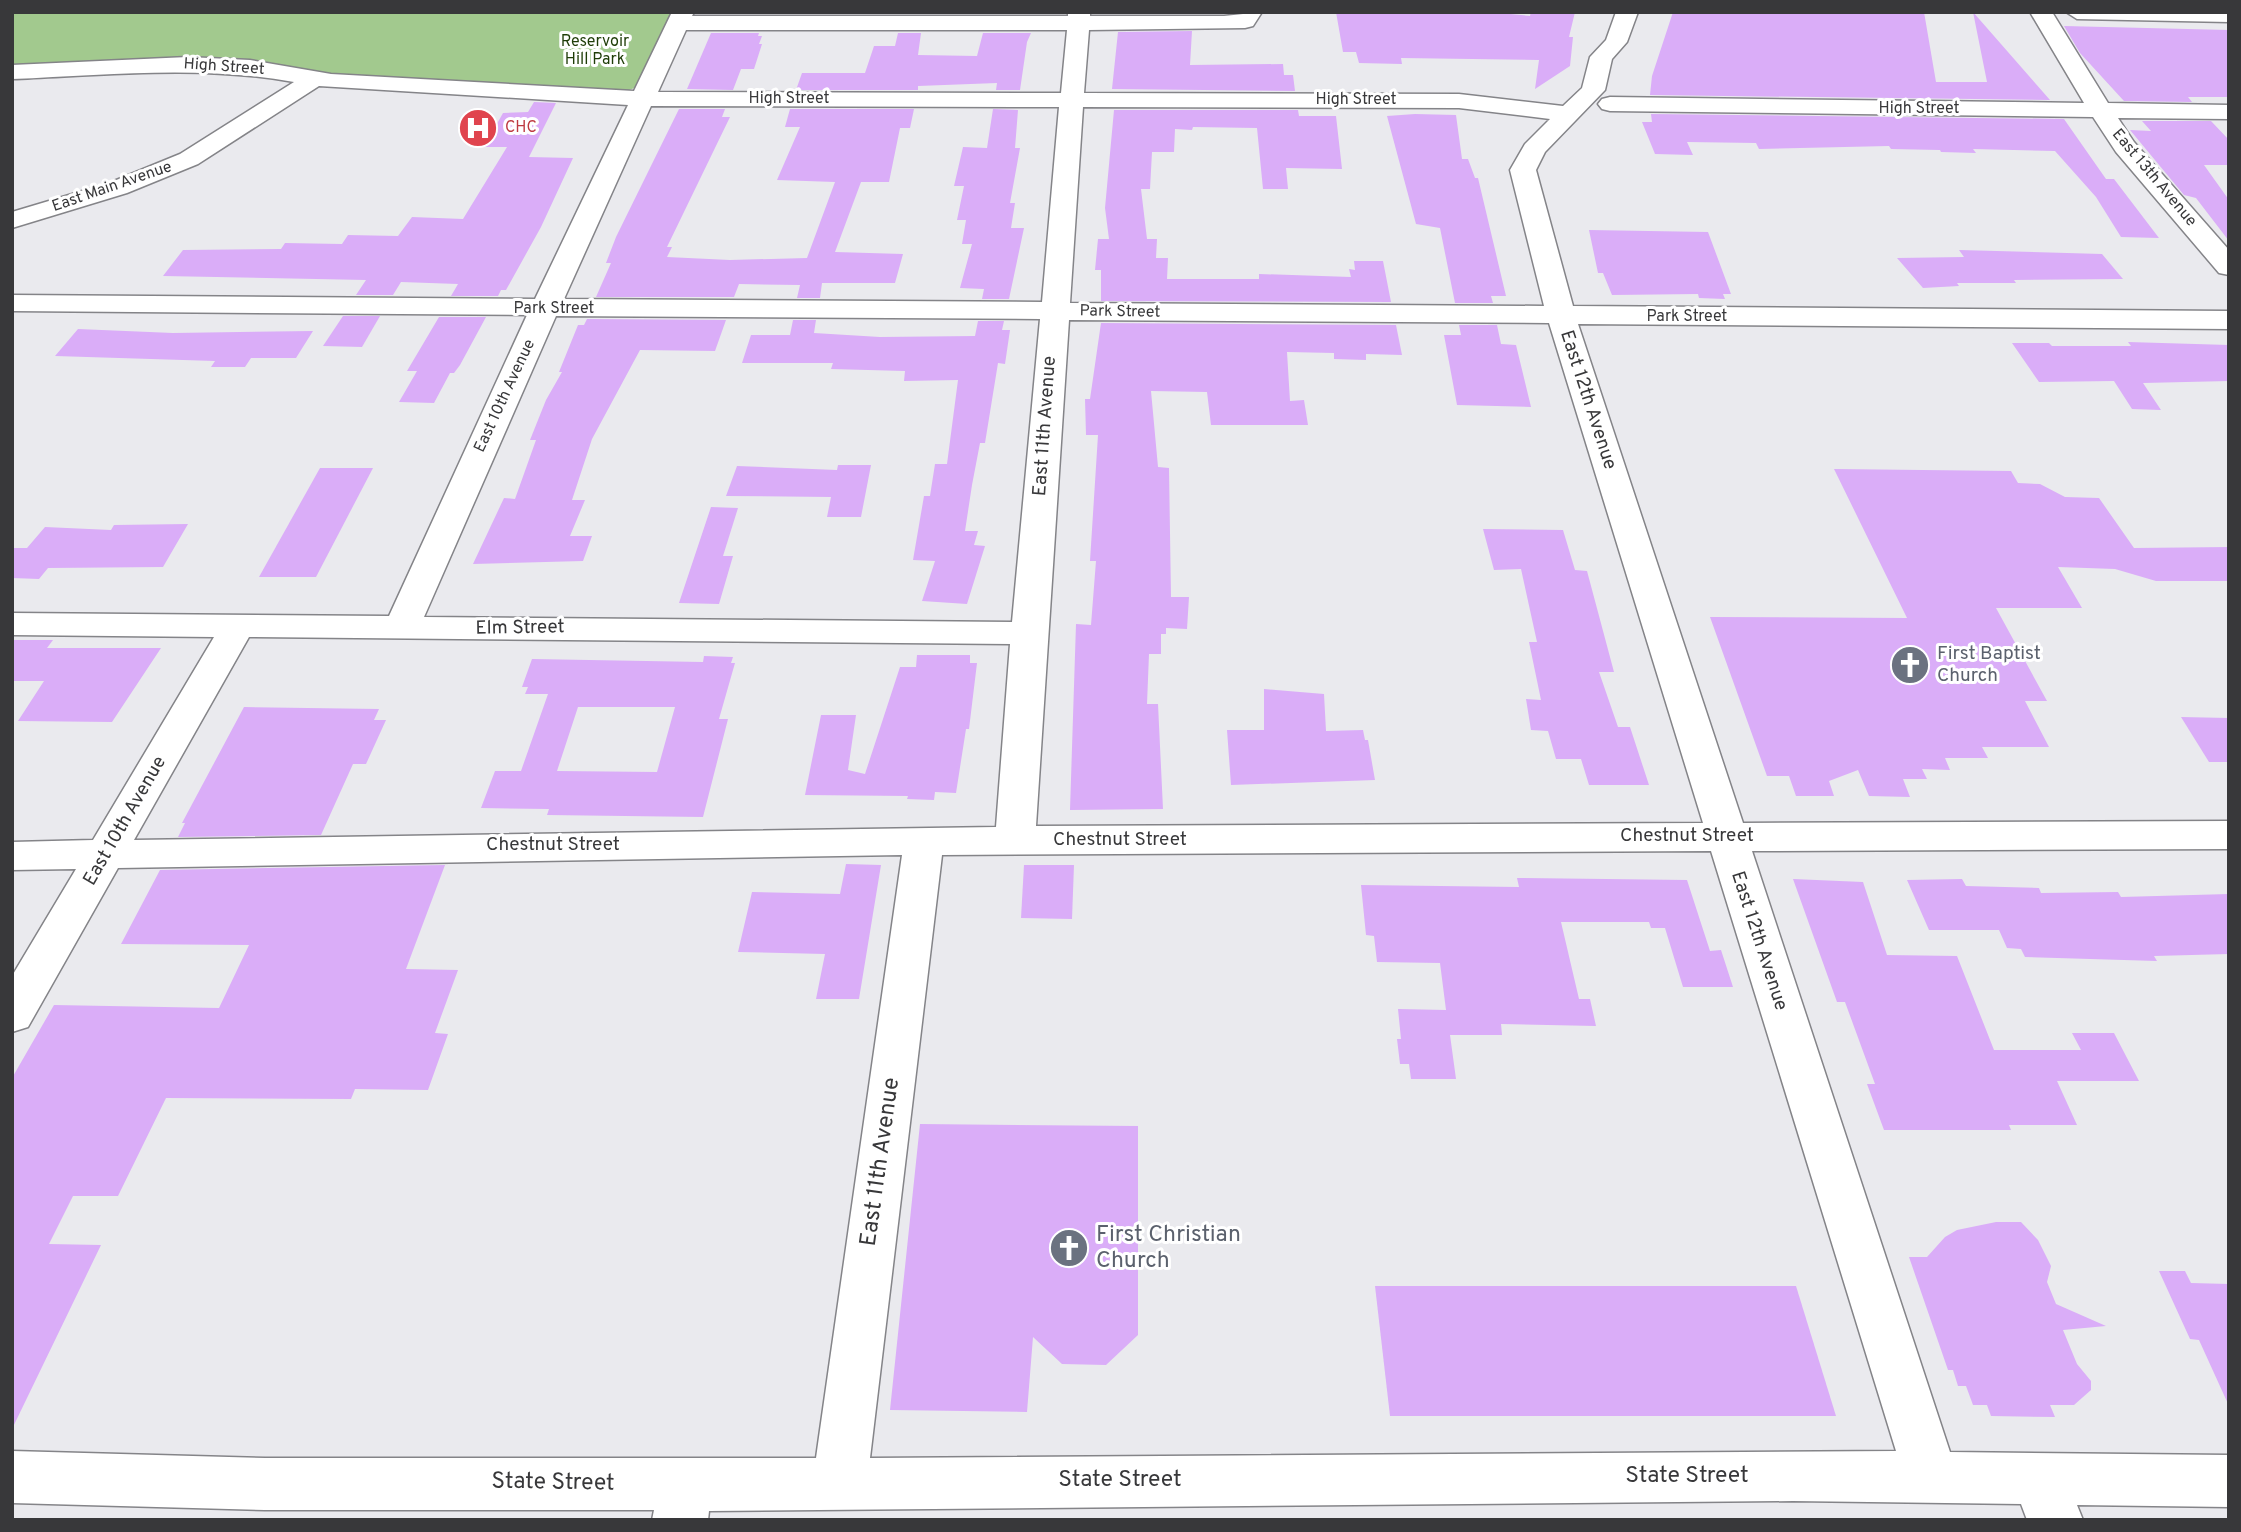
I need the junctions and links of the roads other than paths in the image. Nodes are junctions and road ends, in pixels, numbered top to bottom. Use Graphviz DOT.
graph roads {
  1 [pos="1251,12"];
  2 [pos="1627,12"];
  3 [pos="2040,12"];
  4 [pos="2077,12"];
  5 [pos="2229,15"];
  6 [pos="681,18"];
  7 [pos="1079,18"];
  8 [pos="1621,61"];
  9 [pos="12,72"];
  10 [pos="314,79"];
  11 [pos="643,99"];
  12 [pos="1072,99"];
  13 [pos="1603,110"];
  14 [pos="2100,110"];
  15 [pos="2229,112"];
  16 [pos="1567,114"];
  17 [pos="1545,179"];
  18 [pos="12,220"];
  19 [pos="2229,267"];
  20 [pos="12,303"];
  21 [pos="545,309"];
  22 [pos="1054,311"];
  23 [pos="1561,316"];
  24 [pos="2229,320"];
  25 [pos="12,624"];
  26 [pos="237,627"];
  27 [pos="401,629"];
  28 [pos="1029,634"];
  29 [pos="2229,835"];
  30 [pos="1726,836"];
  31 [pos="925,841"];
  32 [pos="1015,841"];
  33 [pos="106,854"];
  34 [pos="12,856"];
  35 [pos="12,1015"];
  36 [pos="12,1477"];
  37 [pos="1931,1477"];
  38 [pos="2229,1481"];
  39 [pos="840,1483"];
  40 [pos="2047,1499"];
  41 [pos="683,1502"];
  1 -- 7 [label="street"];
  2 -- 8 [label="street"];
  3 -- 14 [label="street, East 13th Avenue"];
  4 -- 5 [label="street"];
  6 -- 7 [label="street"];
  6 -- 11 [label="street, East 10th Avenue"];
  7 -- 12 [label="street, East 11th Avenue"];
  8 -- 13 [label="street"];
  8 -- 16 [label="street"];
  9 -- 10 [label="street, High Street"];
  10 -- 11 [label="street, High Street"];
  10 -- 18 [label="street, East Main Avenue"];
  11 -- 12 [label="street, High Street"];
  11 -- 21 [label="street, East 10th Avenue"];
  12 -- 16 [label="street, High Street"];
  12 -- 22 [label="street, East 11th Avenue"];
  13 -- 14 [label="street, High Street"];
  13 -- 17 [label="street"];
  14 -- 15 [label="street, High Street"];
  14 -- 19 [label="street, East 13th Avenue"];
  16 -- 17 [label="street, East 12th Avenue"];
  17 -- 23 [label="street, East 12th Avenue"];
  20 -- 21 [label="street, Park Street"];
  21 -- 22 [label="street, Park Street"];
  21 -- 27 [label="street, East 10th Avenue"];
  22 -- 23 [label="street, Park Street"];
  22 -- 28 [label="street, East 11th Avenue"];
  23 -- 24 [label="street, Park Street"];
  23 -- 30 [label="street, East 12th Avenue"];
  25 -- 26 [label="street, Elm Street"];
  26 -- 27 [label="street, Elm Street"];
  26 -- 33 [label="street, East 10th Avenue"];
  27 -- 28 [label="street, Elm Street"];
  28 -- 32 [label="street, East 11th Avenue"];
  29 -- 30 [label="street, Chestnut Street"];
  30 -- 32 [label="street, Chestnut Street"];
  30 -- 37 [label="street, East 12th Avenue"];
  31 -- 32 [label="street, Chestnut Street"];
  31 -- 33 [label="street, Chestnut Street"];
  31 -- 39 [label="street, East 11th Avenue"];
  33 -- 34 [label="street, Chestnut Street"];
  33 -- 35 [label="street, East 10th Avenue"];
  36 -- 41 [label="street, State Street"];
  37 -- 39 [label="street, State Street"];
  37 -- 40 [label="street, State Street"];
  38 -- 40 [label="street, State Street"];
  39 -- 41 [label="street, State Street"];
}
